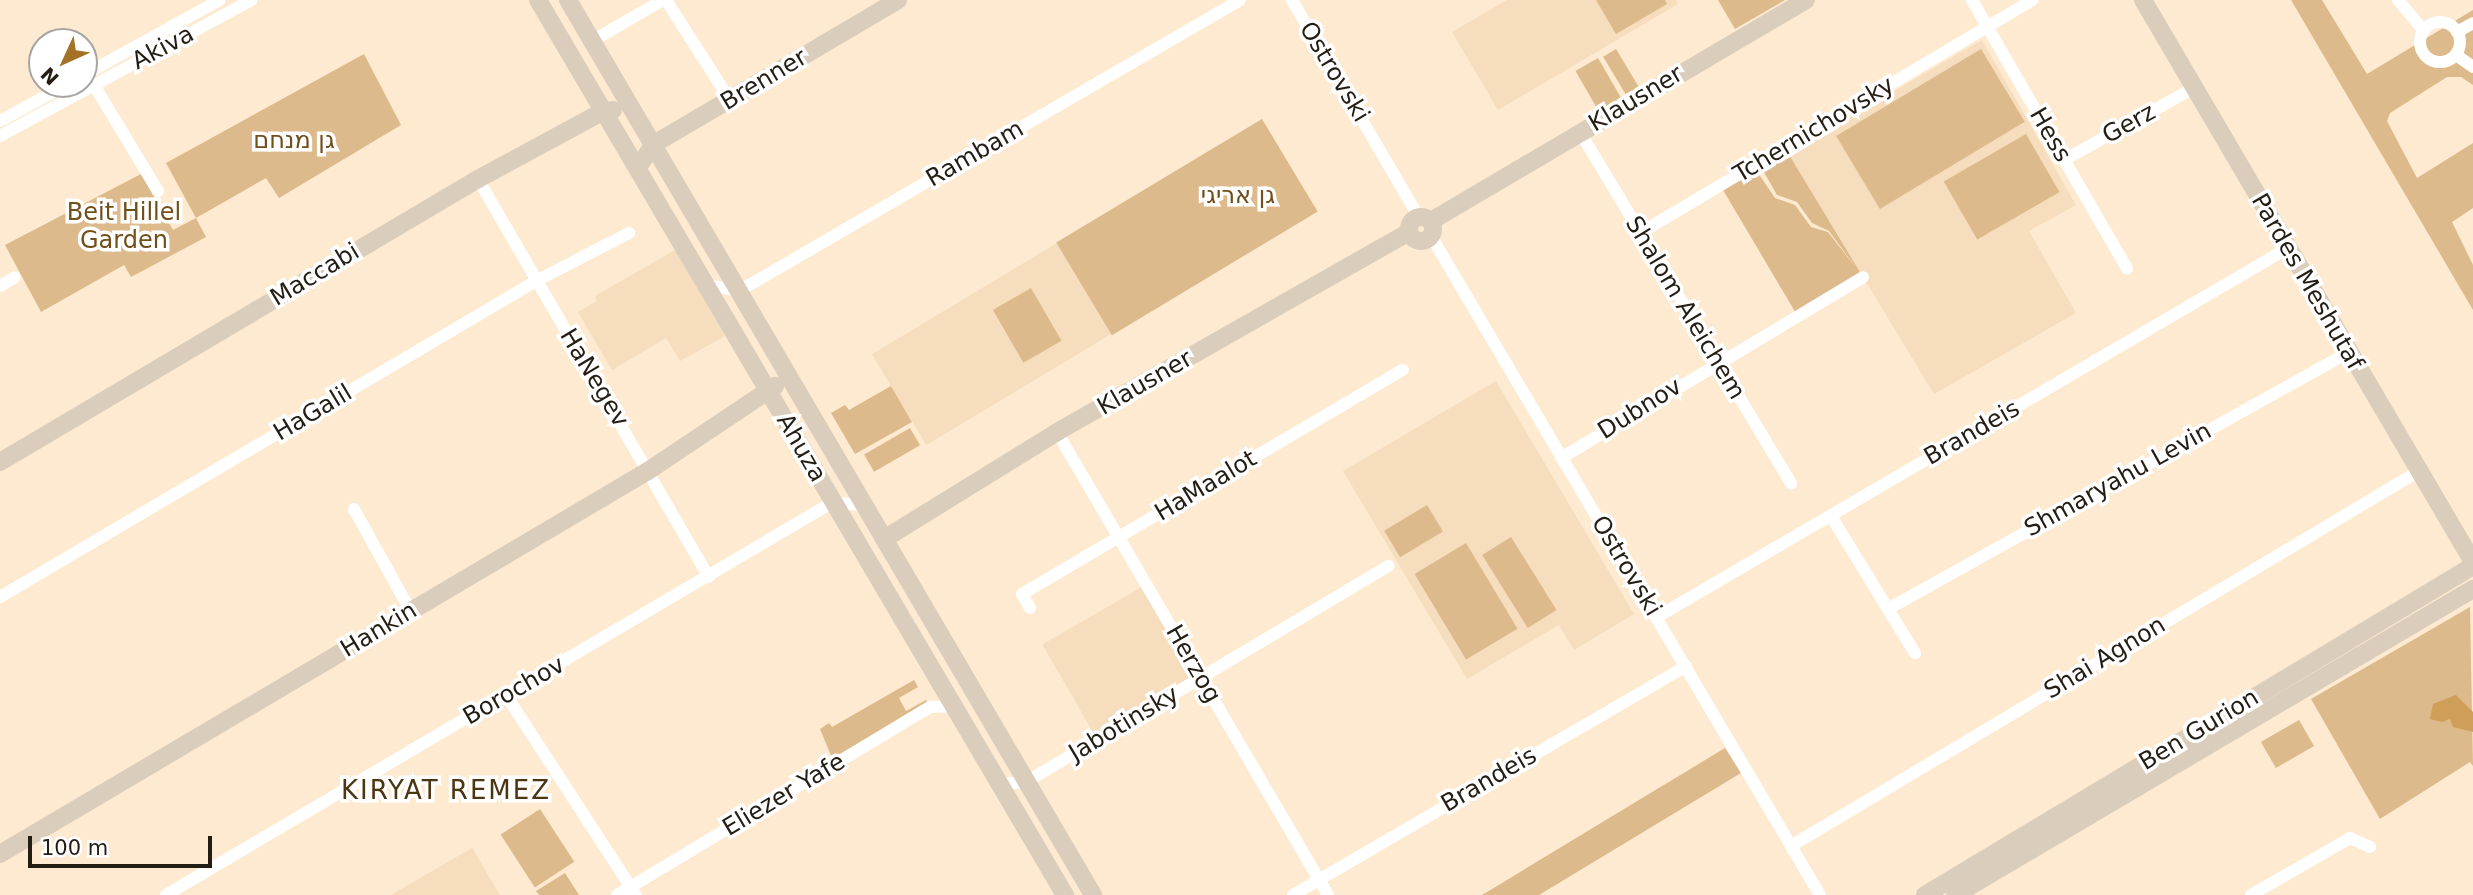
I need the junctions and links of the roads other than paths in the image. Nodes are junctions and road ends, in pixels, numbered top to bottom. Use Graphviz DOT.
graph roads {
  1 [pos="220,0"];
  2 [pos="252,0"];
  3 [pos="538,0"];
  4 [pos="568,0"];
  5 [pos="664,0"];
  6 [pos="898,0"];
  7 [pos="1240,0"];
  8 [pos="1292,0"];
  9 [pos="1806,0"];
  10 [pos="1972,0"];
  11 [pos="2033,0"];
  12 [pos="2143,0"];
  13 [pos="2398,0"];
  14 [pos="2473,23"];
  15 [pos="1988,28"];
  16 [pos="2424,31"];
  17 [pos="2457,32"];
  18 [pos="592,41"];
  19 [pos="2455,55"];
  20 [pos="98,67"];
  21 [pos="2473,67"];
  22 [pos="98,83"];
  23 [pos="2193,88"];
  24 [pos="98,92"];
  25 [pos="42,98"];
  26 [pos="70,98"];
  27 [pos="730,100"];
  28 [pos="604,111"];
  29 [pos="0,121"];
  30 [pos="640,121"];
  31 [pos="677,130"];
  32 [pos="1580,132"];
  33 [pos="0,136"];
  34 [pos="654,144"];
  35 [pos="2064,160"];
  36 [pos="638,167"];
  37 [pos="478,178"];
  38 [pos="158,191"];
  39 [pos="1427,225"];
  40 [pos="628,233"];
  41 [pos="1640,233"];
  42 [pos="2288,248"];
  43 [pos="2127,269"];
  44 [pos="15,277"];
  45 [pos="1863,277"];
  46 [pos="536,281"];
  47 [pos="706,285"];
  48 [pos="0,286"];
  49 [pos="739,291"];
  50 [pos="2349,352"];
  51 [pos="1718,361"];
  52 [pos="784,368"];
  53 [pos="1403,370"];
  54 [pos="767,401"];
  55 [pos="1057,432"];
  56 [pos="1561,458"];
  57 [pos="0,462"];
  58 [pos="648,471"];
  59 [pos="2418,471"];
  60 [pos="1791,483"];
  61 [pos="833,502"];
  62 [pos="865,506"];
  63 [pos="354,509"];
  64 [pos="1830,516"];
  65 [pos="1119,538"];
  66 [pos="884,539"];
  67 [pos="2473,564"];
  68 [pos="1389,566"];
  69 [pos="709,577"];
  70 [pos="2473,589"];
  71 [pos="0,597"];
  72 [pos="1030,608"];
  73 [pos="1888,609"];
  74 [pos="411,612"];
  75 [pos="1657,617"];
  76 [pos="1915,653"];
  77 [pos="1686,666"];
  78 [pos="1201,678"];
  79 [pos="506,695"];
  80 [pos="953,706"];
  81 [pos="1026,782"];
  82 [pos="999,784"];
  83 [pos="1791,846"];
  84 [pos="2370,847"];
  85 [pos="0,855"];
  86 [pos="1319,880"];
  87 [pos="1088,888"];
  88 [pos="633,891"];
  89 [pos="1063,894"];
  90 [pos="166,895"];
  91 [pos="617,895"];
  92 [pos="1293,895"];
  93 [pos="1328,895"];
  94 [pos="1820,895"];
  95 [pos="1925,895"];
  96 [pos="1955,895"];
  97 [pos="2251,895"];
  1 -- 20 [label="street, Akiva"];
  2 -- 22 [label="street, Akiva"];
  3 -- 28 [label="street, Ahuza"];
  4 -- 18 [label="street, Ahuza"];
  5 -- 18 [label="street"];
  5 -- 27 [label="street"];
  6 -- 27 [label="street, Brenner"];
  7 -- 49 [label="street, Rambam"];
  8 -- 39 [label="street, Ostrovski"];
  9 -- 32 [label="street, Klausner"];
  10 -- 15 [label="street, Hess"];
  11 -- 15 [label="street, Tchernichovsky"];
  12 -- 23 [label="street, Pardes Meshutaf"];
  13 -- 16 [label="street"];
  14 -- 17 [label="street"];
  15 -- 35 [label="street, Hess"];
  15 -- 41 [label="street, Tchernichovsky"];
  16 -- 17 [label="street"];
  16 -- 19 [label="street"];
  17 -- 19 [label="street"];
  18 -- 30 [label="street, Ahuza"];
  19 -- 21 [label="street"];
  23 -- 35 [label="street, Gerz"];
  23 -- 42 [label="street, Pardes Meshutaf"];
  24 -- 38 [label="street"];
  25 -- 29 [label="street"];
  26 -- 33 [label="street, Akiva"];
  27 -- 31 [label="street, Brenner"];
  28 -- 30 [label="street"];
  28 -- 36 [label="street, Ahuza"];
  28 -- 37 [label="street, Maccabi"];
  30 -- 31 [label="street"];
  30 -- 34 [label="street, Ahuza"];
  31 -- 34 [label="street, Brenner"];
  32 -- 39 [label="street, Klausner"];
  32 -- 41 [label="street, Shalom Aleichem"];
  34 -- 36 [label="street, Brenner"];
  34 -- 49 [label="street, Ahuza"];
  35 -- 43 [label="street, Hess"];
  36 -- 47 [label="street, Ahuza"];
  37 -- 46 [label="street, HaNegev"];
  37 -- 57 [label="street, Maccabi"];
  39 -- 55 [label="street, Klausner"];
  39 -- 56 [label="street, Ostrovski"];
  40 -- 46 [label="street, HaGalil"];
  41 -- 51 [label="street, Shalom Aleichem"];
  42 -- 50 [label="street, Pardes Meshutaf"];
  42 -- 64 [label="street, Brandeis"];
  44 -- 48 [label="street"];
  45 -- 51 [label="street, Dubnov"];
  46 -- 58 [label="street, HaNegev"];
  46 -- 71 [label="street, HaGalil"];
  47 -- 49 [label="street"];
  47 -- 54 [label="street, Ahuza"];
  49 -- 52 [label="street, Ahuza"];
  50 -- 59 [label="street, Pardes Meshutaf"];
  50 -- 73 [label="street, Shmaryahu Levin"];
  51 -- 56 [label="street, Dubnov"];
  51 -- 60 [label="street, Shalom Aleichem"];
  52 -- 54 [label="street, Hankin"];
  52 -- 62 [label="street, Ahuza"];
  53 -- 65 [label="street, HaMaalot"];
  54 -- 58 [label="street, Hankin"];
  54 -- 61 [label="street, Ahuza"];
  55 -- 65 [label="street, Herzog"];
  55 -- 66 [label="street, Klausner"];
  56 -- 75 [label="street, Ostrovski"];
  58 -- 69 [label="street, HaNegev"];
  58 -- 74 [label="street, Hankin"];
  59 -- 67 [label="street, Pardes Meshutaf"];
  59 -- 83 [label="street, Shai Agnon"];
  61 -- 62 [label="street"];
  61 -- 69 [label="street, Borochov"];
  61 -- 80 [label="street, Ahuza"];
  62 -- 66 [label="street, Ahuza"];
  63 -- 74 [label="street"];
  64 -- 73 [label="street"];
  64 -- 75 [label="street, Brandeis"];
  65 -- 72 [label="street, HaMaalot"];
  65 -- 78 [label="street, Herzog"];
  66 -- 81 [label="street, Ahuza"];
  67 -- 95 [label="street, Ben Gurion"];
  68 -- 78 [label="street, Jabotinsky"];
  69 -- 79 [label="street, Borochov"];
  70 -- 96 [label="street, Ben Gurion"];
  73 -- 76 [label="street"];
  74 -- 85 [label="street, Hankin"];
  75 -- 77 [label="street, Ostrovski"];
  77 -- 83 [label="street, Ostrovski"];
  77 -- 86 [label="street, Brandeis"];
  78 -- 81 [label="street, Jabotinsky"];
  78 -- 86 [label="street, Herzog"];
  79 -- 88 [label="street"];
  79 -- 90 [label="street, Borochov"];
  80 -- 82 [label="street, Ahuza"];
  80 -- 88 [label="street, Eliezer Yafe"];
  81 -- 82 [label="street, Jabotinsky"];
  81 -- 87 [label="street, Ahuza"];
  82 -- 89 [label="street, Ahuza"];
  83 -- 94 [label="street, Ostrovski"];
  84 -- 97 [label="street"];
  86 -- 92 [label="street, Brandeis"];
  86 -- 93 [label="street, Herzog"];
  87 -- 89 [label="street"];
  88 -- 91 [label="street, Eliezer Yafe"];
}
